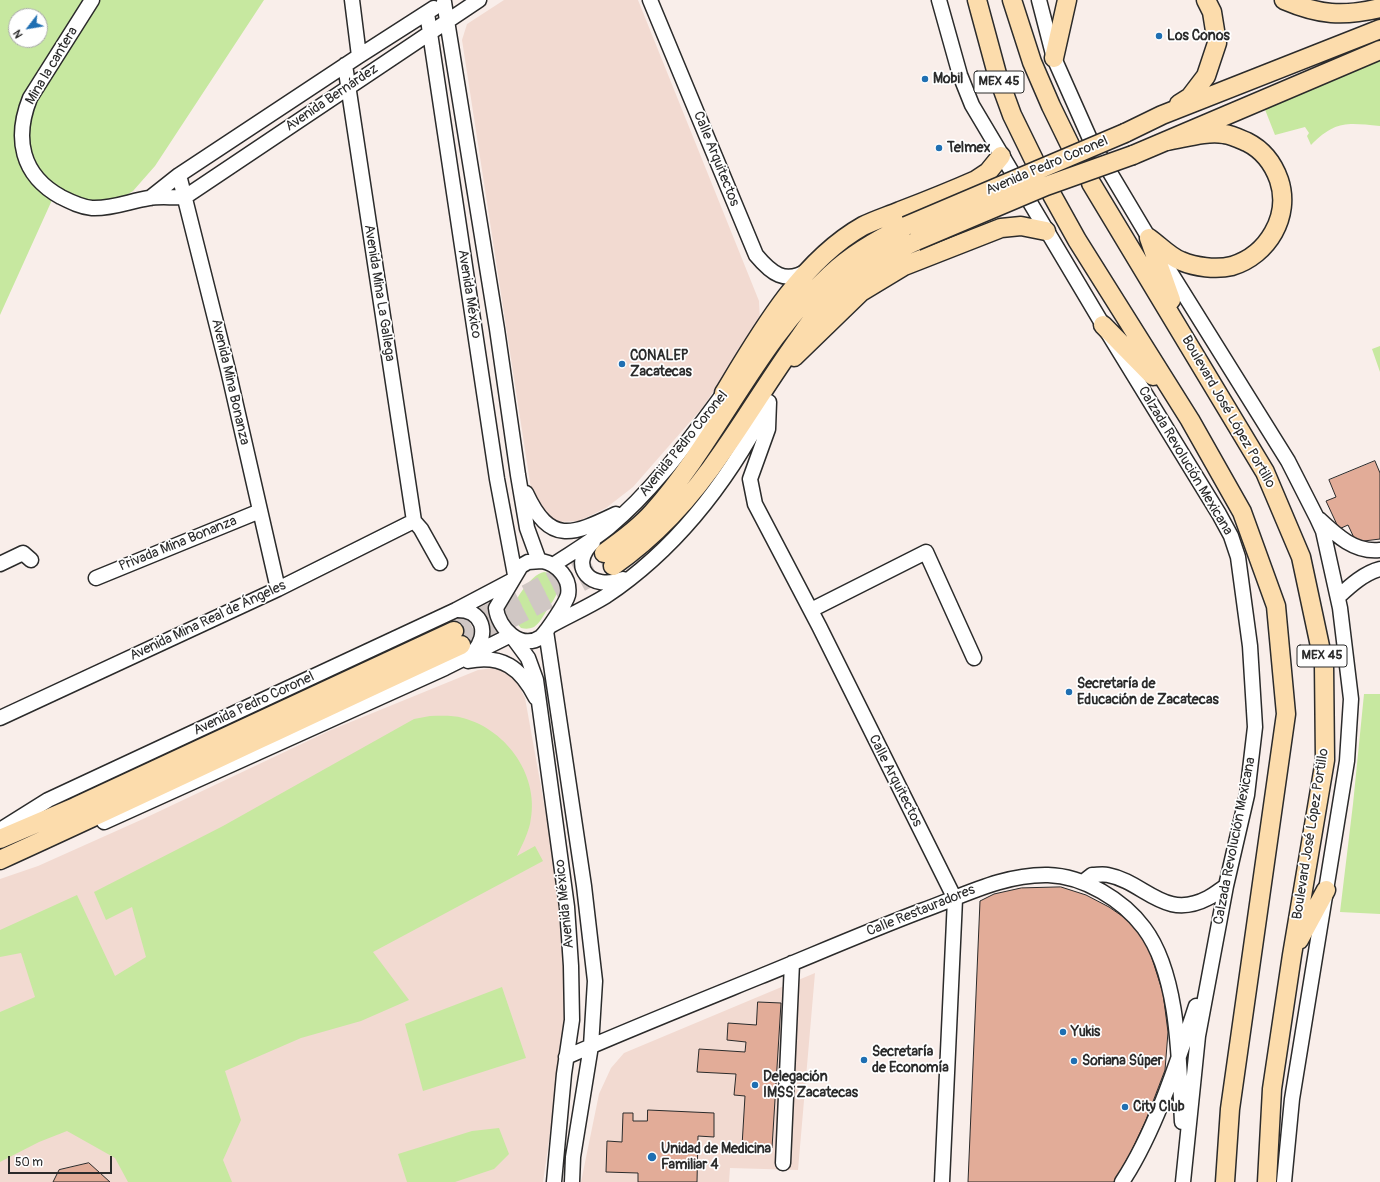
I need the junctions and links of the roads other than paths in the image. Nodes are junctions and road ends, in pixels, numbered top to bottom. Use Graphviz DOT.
graph roads {
  1 [pos="92,0"];
  2 [pos="352,0"];
  3 [pos="479,0"];
  4 [pos="650,0"];
  5 [pos="939,0"];
  6 [pos="977,0"];
  7 [pos="1012,0"];
  8 [pos="1039,0"];
  9 [pos="1067,0"];
  10 [pos="1206,0"];
  11 [pos="1284,0"];
  12 [pos="445,1"];
  13 [pos="467,4"];
  14 [pos="1380,8"];
  15 [pos="427,13"];
  16 [pos="447,23"];
  17 [pos="1380,29"];
  18 [pos="430,34"];
  19 [pos="1380,50"];
  20 [pos="359,56"];
  21 [pos="1054,58"];
  22 [pos="345,66"];
  23 [pos="348,87"];
  24 [pos="1162,115"];
  25 [pos="1167,141"];
  26 [pos="1071,147"];
  27 [pos="1002,156"];
  28 [pos="1034,160"];
  29 [pos="179,175"];
  30 [pos="984,176"];
  31 [pos="1091,183"];
  32 [pos="1052,194"];
  33 [pos="185,197"];
  34 [pos="150,198"];
  35 [pos="1007,227"];
  36 [pos="1046,230"];
  37 [pos="1149,238"];
  38 [pos="813,266"];
  39 [pos="1103,325"];
  40 [pos="1184,335"];
  41 [pos="757,364"];
  42 [pos="772,376"];
  43 [pos="724,393"];
  44 [pos="769,402"];
  45 [pos="1190,420"];
  46 [pos="518,475"];
  47 [pos="633,506"];
  48 [pos="260,511"];
  49 [pos="1317,518"];
  50 [pos="414,521"];
  51 [pos="608,528"];
  52 [pos="1380,550"];
  53 [pos="31,560"];
  54 [pos="539,562"];
  55 [pos="440,563"];
  56 [pos="0,564"];
  57 [pos="553,565"];
  58 [pos="1380,569"];
  59 [pos="636,574"];
  60 [pos="96,578"];
  61 [pos="513,578"];
  62 [pos="278,589"];
  63 [pos="1338,597"];
  64 [pos="456,610"];
  65 [pos="811,610"];
  66 [pos="548,628"];
  67 [pos="511,635"];
  68 [pos="460,645"];
  69 [pos="974,658"];
  70 [pos="445,668"];
  71 [pos="538,703"];
  72 [pos="0,718"];
  73 [pos="0,830"];
  74 [pos="0,839"];
  75 [pos="0,862"];
  76 [pos="1083,882"];
  77 [pos="1226,886"];
  78 [pos="1326,890"];
  79 [pos="955,899"];
  80 [pos="1292,955"];
  81 [pos="792,963"];
  82 [pos="1208,976"];
  83 [pos="591,1046"];
  84 [pos="566,1057"];
  85 [pos="1178,1059"];
  86 [pos="783,1163"];
  87 [pos="1184,1165"];
  88 [pos="554,1182"];
  89 [pos="572,1182"];
  90 [pos="942,1182"];
  91 [pos="1122,1182"];
  92 [pos="1183,1182"];
  93 [pos="1225,1182"];
  94 [pos="1267,1182"];
  95 [pos="1284,1182"];
  1 -- 34 [label="street, Mina la cantera"];
  2 -- 20 [label="street"];
  3 -- 13 [label="street, Avenida Bernárdez"];
  4 -- 38 [label="street, Calle Arquitectos"];
  5 -- 27 [label="street, Calzada Revolución Mexicana"];
  6 -- 28 [label="main road, MEX 45"];
  7 -- 26 [label="main road, MEX 45"];
  8 -- 21 [label="street"];
  9 -- 21 [label="main road"];
  10 -- 24 [label="main road"];
  11 -- 14 [label="main road"];
  12 -- 15 [label="street, Avenida Bernárdez"];
  12 -- 16 [label="street, Avenida México"];
  13 -- 16 [label="street, Avenida Bernárdez"];
  15 -- 18 [label="street, Avenida México"];
  15 -- 20 [label="street, Avenida Bernárdez"];
  16 -- 18 [label="street, Avenida Bernárdez"];
  16 -- 46 [label="street, Avenida México"];
  17 -- 24 [label="main road, Avenida Pedro Coronel"];
  18 -- 23 [label="street, Avenida Bernárdez"];
  18 -- 61 [label="street, Avenida México"];
  19 -- 25 [label="main road, Avenida Pedro Coronel"];
  20 -- 22 [label="street, Avenida Bernárdez"];
  21 -- 37 [label="street"];
  22 -- 23 [label="street, Avenida Mina La Gallega"];
  22 -- 29 [label="street, Avenida Bernárdez"];
  23 -- 33 [label="street, Avenida Bernárdez"];
  23 -- 50 [label="street, Avenida Mina La Gallega"];
  24 -- 41 [label="main road, Avenida Pedro Coronel, bridge"];
  25 -- 37 [label="main road"];
  25 -- 42 [label="main road, Avenida Pedro Coronel, bridge"];
  27 -- 30 [label="main road"];
  27 -- 36 [label="street, Calzada Revolución Mexicana"];
  29 -- 33 [label="street, Avenida Mina Bonanza"];
  29 -- 34 [label="street, Avenida Bernárdez"];
  30 -- 35 [label="main road"];
  30 -- 38 [label="main road"];
  31 -- 40 [label="main road, Boulevard José López Portillo / MEX 45"];
  32 -- 45 [label="main road, MEX 45"];
  33 -- 34 [label="street"];
  33 -- 48 [label="street, Avenida Mina Bonanza"];
  35 -- 36 [label="main road"];
  35 -- 42 [label="main road"];
  36 -- 39 [label="street, Calzada Revolución Mexicana"];
  37 -- 40 [label="main road"];
  37 -- 49 [label="street"];
  38 -- 43 [label="main road"];
  39 -- 45 [label="main road"];
  39 -- 77 [label="street, Calzada Revolución Mexicana"];
  40 -- 80 [label="main road, Boulevard José López Portillo / MEX 45"];
  41 -- 42 [label="main road, Avenida Pedro Coronel"];
  41 -- 43 [label="street, Avenida Pedro Coronel"];
  42 -- 44 [label="street"];
  43 -- 47 [label="street, Avenida Pedro Coronel"];
  44 -- 59 [label="street"];
  44 -- 65 [label="street, Calle Arquitectos"];
  45 -- 93 [label="main road, MEX 45"];
  46 -- 47 [label="street"];
  46 -- 54 [label="street, Avenida México"];
  47 -- 51 [label="street, Avenida Pedro Coronel"];
  48 -- 60 [label="street, Privada Mina Bonanza"];
  48 -- 62 [label="street, Avenida Mina Bonanza"];
  49 -- 52 [label="street"];
  49 -- 63 [label="street"];
  50 -- 55 [label="street"];
  50 -- 62 [label="street, Avenida Mina Real de Ángeles"];
  51 -- 57 [label="street, Avenida Pedro Coronel"];
  51 -- 59 [label="street"];
  53 -- 56 [label="street"];
  54 -- 57 [label="street"];
  54 -- 61 [label="street"];
  57 -- 66 [label="street"];
  58 -- 63 [label="street"];
  59 -- 66 [label="street"];
  61 -- 64 [label="street, Avenida Pedro Coronel"];
  61 -- 67 [label="street"];
  62 -- 72 [label="street, Avenida Mina Real de Ángeles"];
  63 -- 78 [label="street"];
  64 -- 68 [label="street"];
  64 -- 73 [label="street, Avenida Pedro Coronel"];
  65 -- 69 [label="street"];
  65 -- 79 [label="street, Calle Arquitectos"];
  66 -- 67 [label="street"];
  66 -- 83 [label="street, Avenida México"];
  67 -- 68 [label="street, Avenida Pedro Coronel"];
  67 -- 71 [label="street, Avenida México"];
  68 -- 70 [label="street, Avenida Pedro Coronel"];
  68 -- 74 [label="main road, Avenida Pedro Coronel"];
  68 -- 75 [label="main road, Avenida Pedro Coronel"];
  70 -- 71 [label="street"];
  70 -- 75 [label="street, Avenida Pedro Coronel"];
  71 -- 84 [label="street, Avenida México"];
  76 -- 77 [label="street"];
  76 -- 79 [label="street, Calle Restauradores"];
  76 -- 85 [label="street, Calle Restauradores"];
  77 -- 82 [label="street, Calzada Revolución Mexicana"];
  78 -- 80 [label="main road"];
  78 -- 95 [label="street"];
  79 -- 81 [label="street, Calle Restauradores"];
  79 -- 90 [label="street, Calle Arquitectos"];
  80 -- 94 [label="main road, Boulevard José López Portillo / MEX 45"];
  81 -- 83 [label="street, Calle Restauradores"];
  81 -- 86 [label="street"];
  82 -- 85 [label="street"];
  82 -- 87 [label="street, Calzada Revolución Mexicana"];
  83 -- 84 [label="street, Calle Restauradores"];
  83 -- 89 [label="street, Avenida México"];
  84 -- 88 [label="street, Avenida México"];
  85 -- 87 [label="street, Calle Restauradores"];
  85 -- 91 [label="street"];
  87 -- 92 [label="street, Calzada Revolución Mexicana"];
}
